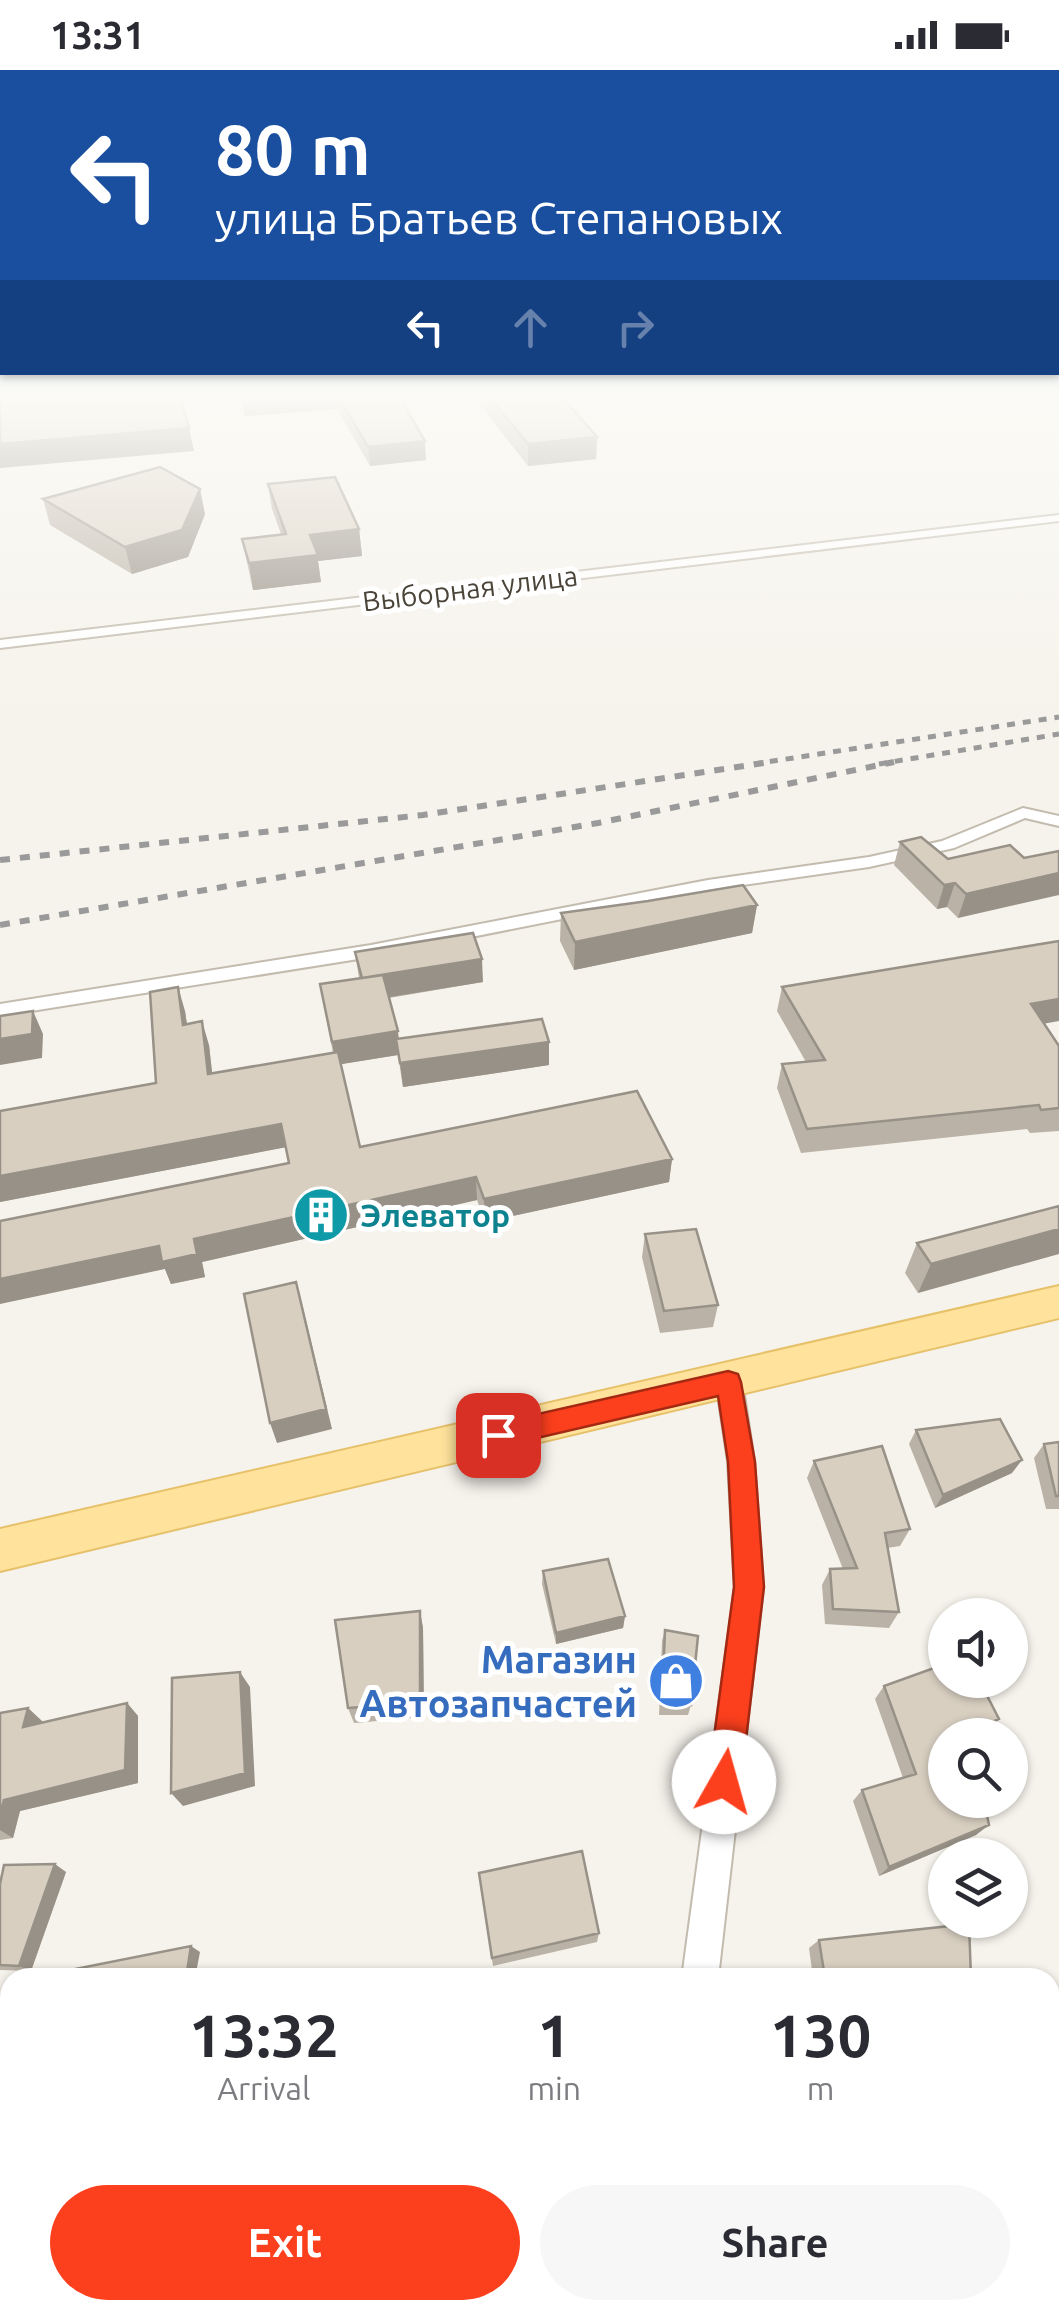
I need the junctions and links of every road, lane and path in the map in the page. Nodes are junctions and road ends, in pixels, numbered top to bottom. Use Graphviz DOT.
graph roads {
  1 [pos="1059,518"];
  2 [pos="0,644"];
  3 [pos="1059,821"];
  4 [pos="0,1010"];
  5 [pos="1059,1302"];
  6 [pos="728,1382"];
  7 [pos="0,1550"];
  8 [pos="701,1968"];
  1 -- 2 [label="street, Выборная улица"];
  3 -- 4 [label="street"];
  5 -- 6 [label="main road"];
  6 -- 7 [label="main road"];
  6 -- 8 [label="street"];
}
